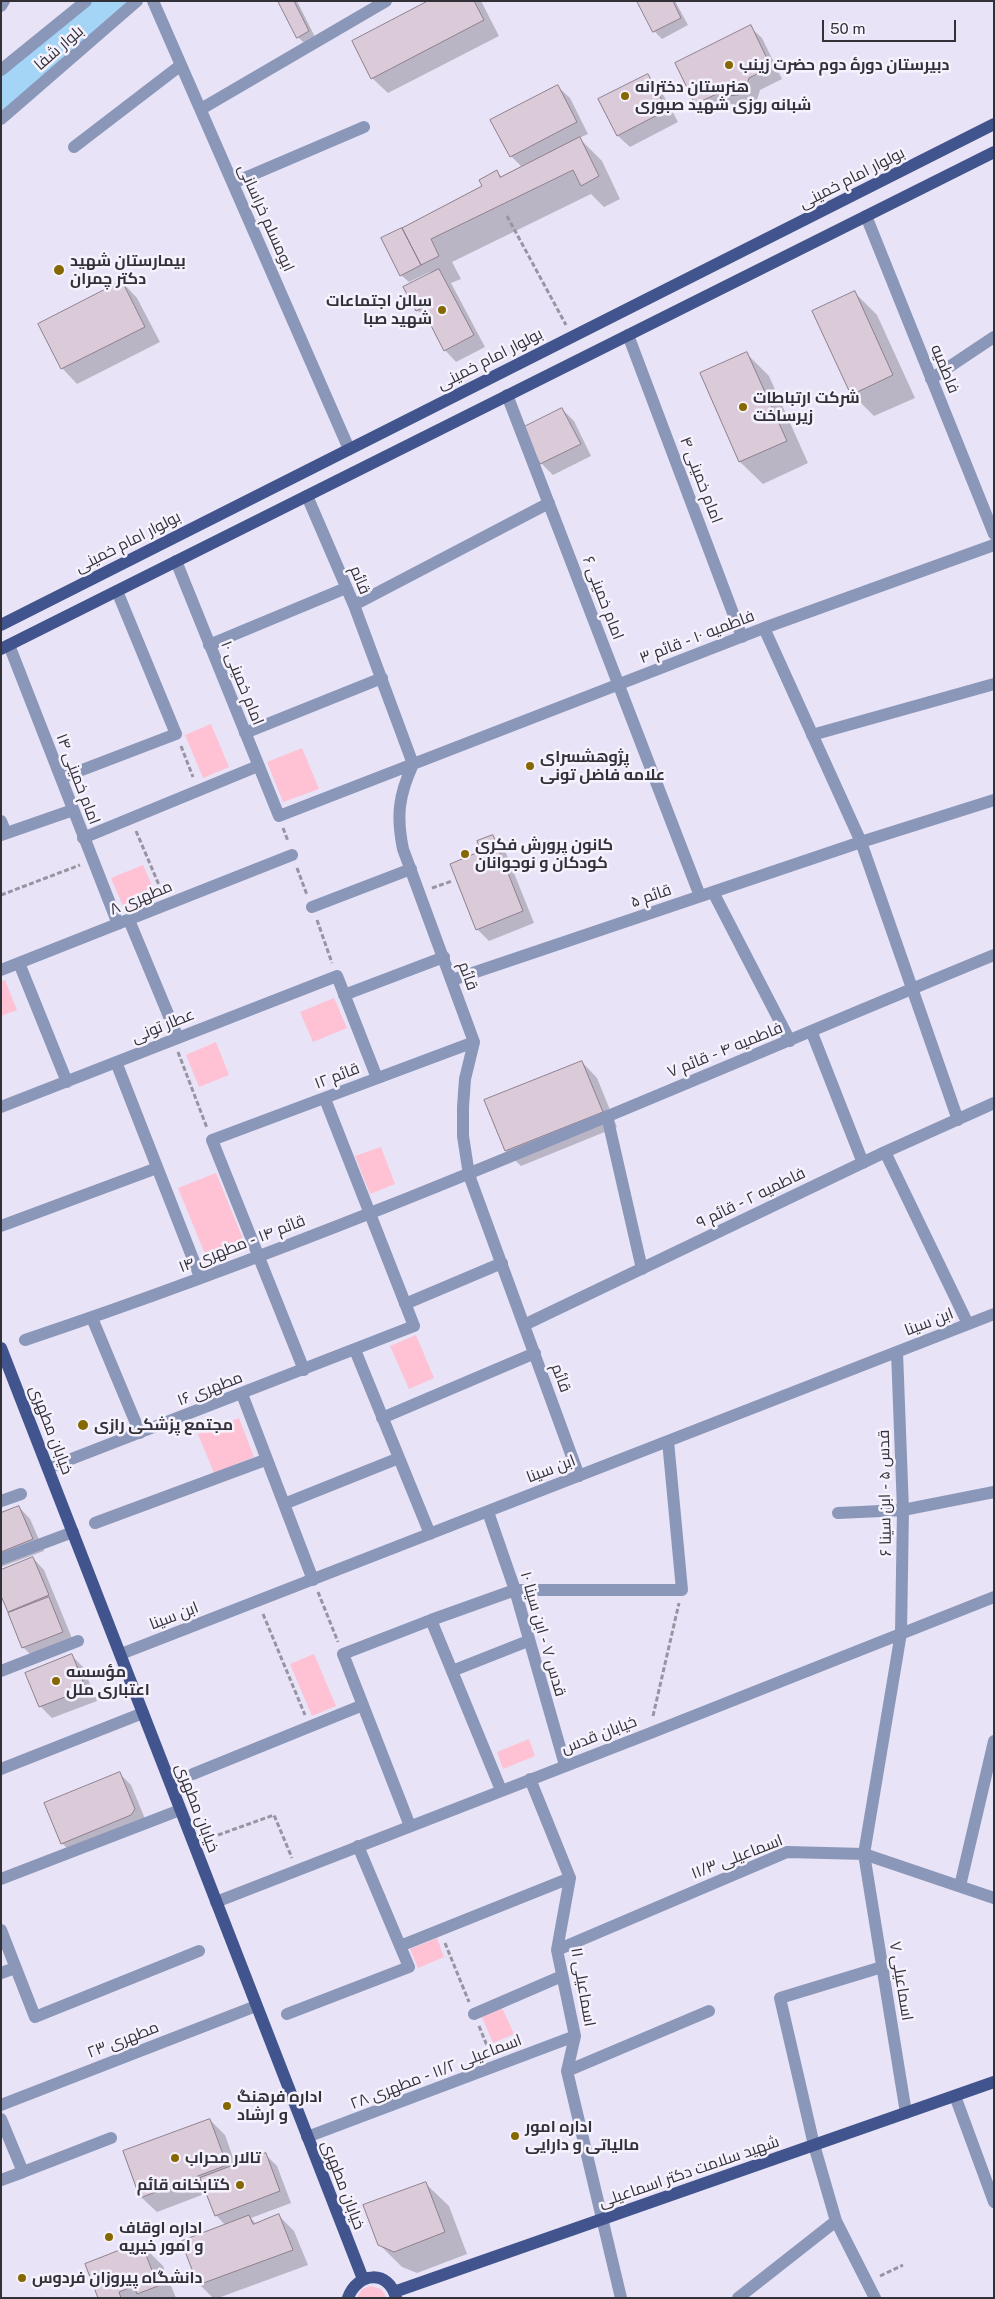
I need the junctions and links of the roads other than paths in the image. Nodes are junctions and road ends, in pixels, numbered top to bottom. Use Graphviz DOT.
graph roads {
  1 [pos="4,1"];
  2 [pos="86,1"];
  3 [pos="137,1"];
  4 [pos="154,1"];
  5 [pos="386,1"];
  6 [pos="1,6"];
  7 [pos="181,65"];
  8 [pos="1,70"];
  9 [pos="201,109"];
  10 [pos="1,119"];
  11 [pos="994,124"];
  12 [pos="364,127"];
  13 [pos="74,147"];
  14 [pos="994,152"];
  15 [pos="233,184"];
  16 [pos="866,216"];
  17 [pos="628,335"];
  18 [pos="994,338"];
  19 [pos="931,378"];
  20 [pos="507,395"];
  21 [pos="349,449"];
  22 [pos="306,496"];
  23 [pos="549,503"];
  24 [pos="994,534"];
  25 [pos="994,545"];
  26 [pos="176,561"];
  27 [pos="346,588"];
  28 [pos="117,591"];
  29 [pos="354,605"];
  30 [pos="1,625"];
  31 [pos="764,628"];
  32 [pos="742,637"];
  33 [pos="209,644"];
  34 [pos="5,647"];
  35 [pos="382,678"];
  36 [pos="619,684"];
  37 [pos="994,684"];
  38 [pos="245,733"];
  39 [pos="812,735"];
  40 [pos="413,764"];
  41 [pos="258,766"];
  42 [pos="61,778"];
  43 [pos="994,800"];
  44 [pos="73,810"];
  45 [pos="279,816"];
  46 [pos="3,829"];
  47 [pos="83,838"];
  48 [pos="861,842"];
  49 [pos="292,855"];
  50 [pos="411,869"];
  51 [pos="713,892"];
  52 [pos="700,896"];
  53 [pos="312,907"];
  54 [pos="123,922"];
  55 [pos="994,955"];
  56 [pos="444,957"];
  57 [pos="18,963"];
  58 [pos="1,970"];
  59 [pos="452,980"];
  60 [pos="912,989"];
  61 [pos="344,995"];
  62 [pos="812,1033"];
  63 [pos="176,1039"];
  64 [pos="790,1041"];
  65 [pos="474,1042"];
  66 [pos="116,1062"];
  67 [pos="377,1078"];
  68 [pos="67,1082"];
  69 [pos="325,1098"];
  70 [pos="994,1103"];
  71 [pos="1,1107"];
  72 [pos="607,1116"];
  73 [pos="958,1120"];
  74 [pos="885,1152"];
  75 [pos="863,1163"];
  76 [pos="158,1168"];
  77 [pos="470,1175"];
  78 [pos="370,1212"];
  79 [pos="1,1226"];
  80 [pos="258,1255"];
  81 [pos="502,1263"];
  82 [pos="642,1269"];
  83 [pos="200,1277"];
  84 [pos="405,1304"];
  85 [pos="994,1314"];
  86 [pos="92,1318"];
  87 [pos="968,1324"];
  88 [pos="524,1325"];
  89 [pos="25,1340"];
  90 [pos="1,1348"];
  91 [pos="355,1350"];
  92 [pos="897,1352"];
  93 [pos="535,1353"];
  94 [pos="5,1369"];
  95 [pos="304,1370"];
  96 [pos="242,1394"];
  97 [pos="382,1418"];
  98 [pos="140,1433"];
  99 [pos="668,1441"];
  100 [pos="399,1458"];
  101 [pos="266,1460"];
  102 [pos="48,1468"];
  103 [pos="580,1476"];
  104 [pos="994,1492"];
  105 [pos="21,1494"];
  106 [pos="1,1501"];
  107 [pos="284,1504"];
  108 [pos="903,1510"];
  109 [pos="488,1512"];
  110 [pos="838,1513"];
  111 [pos="95,1523"];
  112 [pos="73,1532"];
  113 [pos="430,1534"];
  114 [pos="1,1559"];
  115 [pos="313,1580"];
  116 [pos="515,1590"];
  117 [pos="994,1597"];
  118 [pos="431,1620"];
  119 [pos="901,1633"];
  120 [pos="78,1641"];
  121 [pos="528,1641"];
  122 [pos="121,1654"];
  123 [pos="1,1671"];
  124 [pos="452,1671"];
  125 [pos="363,1705"];
  126 [pos="143,1713"];
  127 [pos="994,1740"];
  128 [pos="565,1765"];
  129 [pos="1,1769"];
  130 [pos="193,1774"];
  131 [pos="530,1779"];
  132 [pos="501,1790"];
  133 [pos="180,1810"];
  134 [pos="410,1826"];
  135 [pos="358,1846"];
  136 [pos="864,1854"];
  137 [pos="570,1878"];
  138 [pos="1,1879"];
  139 [pos="960,1886"];
  140 [pos="994,1898"];
  141 [pos="216,1902"];
  142 [pos="1,1930"];
  143 [pos="400,1946"];
  144 [pos="557,1950"];
  145 [pos="199,1952"];
  146 [pos="882,1967"];
  147 [pos="15,1968"];
  148 [pos="1,1973"];
  149 [pos="562,1976"];
  150 [pos="256,2006"];
  151 [pos="709,2011"];
  152 [pos="287,2014"];
  153 [pos="474,2014"];
  154 [pos="575,2036"];
  155 [pos="567,2071"];
  156 [pos="994,2082"];
  157 [pos="954,2096"];
  158 [pos="1,2105"];
  159 [pos="906,2113"];
  160 [pos="1,2119"];
  161 [pos="307,2137"];
  162 [pos="111,2138"];
  163 [pos="814,2145"];
  164 [pos="23,2172"];
  165 [pos="1,2180"];
  166 [pos="994,2202"];
  167 [pos="603,2219"];
  168 [pos="836,2221"];
  169 [pos="363,2279"];
  170 [pos="395,2295"];
  171 [pos="346,2297"];
  172 [pos="621,2298"];
  173 [pos="738,2298"];
  174 [pos="875,2298"];
  1 -- 6 [label="street"];
  2 -- 8 [label="street, بلوار شفا"];
  3 -- 10 [label="street, بلوار شفا"];
  4 -- 7 [label="street, ابومسلم خراسانی"];
  5 -- 9 [label="street"];
  7 -- 9 [label="street, ابومسلم خراسانی"];
  7 -- 13 [label="street"];
  9 -- 15 [label="street, ابومسلم خراسانی"];
  11 -- 21 [label="main road, بولوار امام خمینی"];
  12 -- 15 [label="street"];
  14 -- 16 [label="main road"];
  15 -- 21 [label="street, ابومسلم خراسانی"];
  16 -- 17 [label="main road"];
  16 -- 19 [label="street, فاطمیه"];
  17 -- 20 [label="main road"];
  17 -- 32 [label="street, امام خمینی ۴"];
  18 -- 19 [label="street"];
  19 -- 24 [label="street, فاطمیه"];
  20 -- 22 [label="main road"];
  20 -- 23 [label="street, امام خمینی ۶"];
  21 -- 30 [label="main road, بولوار امام خمینی"];
  22 -- 26 [label="main road"];
  22 -- 27 [label="street, قائم"];
  23 -- 29 [label="street"];
  23 -- 36 [label="street, امام خمینی ۶"];
  25 -- 31 [label="street, فاطمیه ۱۰ - قائم ۳"];
  26 -- 28 [label="main road"];
  26 -- 33 [label="street, امام خمینی ۱۰"];
  27 -- 29 [label="street, قائم"];
  27 -- 33 [label="street"];
  28 -- 34 [label="main road"];
  28 -- 42 [label="street"];
  29 -- 35 [label="street, قائم"];
  31 -- 32 [label="street, فاطمیه ۱۰ - قائم ۳"];
  31 -- 39 [label="street"];
  32 -- 36 [label="street, فاطمیه ۱۰ - قائم ۳"];
  33 -- 38 [label="street, امام خمینی ۱۰"];
  34 -- 42 [label="street, امام خمینی ۱۴"];
  35 -- 38 [label="street"];
  35 -- 40 [label="street, قائم"];
  36 -- 40 [label="street, فاطمیه ۱۰ - قائم ۳"];
  36 -- 52 [label="street, امام خمینی ۶"];
  37 -- 39 [label="street"];
  38 -- 41 [label="street, امام خمینی ۱۰"];
  39 -- 48 [label="street"];
  40 -- 45 [label="street, فاطمیه ۱۰ - قائم ۳"];
  40 -- 50 [label="street, قائم"];
  41 -- 45 [label="street, امام خمینی ۱۰"];
  41 -- 47 [label="street"];
  42 -- 44 [label="street, امام خمینی ۱۴"];
  43 -- 48 [label="street, قائم ۵"];
  44 -- 46 [label="street"];
  44 -- 47 [label="street, امام خمینی ۱۴"];
  47 -- 54 [label="street, امام خمینی ۱۴"];
  48 -- 51 [label="street, قائم ۵"];
  48 -- 60 [label="street"];
  49 -- 54 [label="street, مطهری ۸"];
  50 -- 53 [label="street"];
  50 -- 56 [label="street, قائم"];
  51 -- 52 [label="street, قائم ۵"];
  51 -- 64 [label="street"];
  52 -- 59 [label="street, قائم ۵"];
  54 -- 57 [label="street, مطهری ۸"];
  54 -- 63 [label="street, امام خمینی ۱۴"];
  55 -- 60 [label="street, فاطمیه ۴ - قائم ۷"];
  56 -- 59 [label="street, قائم"];
  56 -- 61 [label="street"];
  57 -- 58 [label="street, مطهری ۸"];
  57 -- 68 [label="street"];
  59 -- 65 [label="street, قائم"];
  60 -- 62 [label="street, فاطمیه ۴ - قائم ۷"];
  60 -- 73 [label="street"];
  61 -- 63 [label="street, عطار تونی"];
  61 -- 67 [label="street"];
  62 -- 64 [label="street, فاطمیه ۴ - قائم ۷"];
  62 -- 75 [label="street"];
  63 -- 66 [label="street, عطار تونی"];
  64 -- 72 [label="street, فاطمیه ۴ - قائم ۷"];
  65 -- 67 [label="street, قائم ۱۲"];
  65 -- 77 [label="street, قائم"];
  66 -- 68 [label="street, عطار تونی"];
  66 -- 76 [label="street"];
  67 -- 69 [label="street, قائم ۱۲"];
  68 -- 71 [label="street, عطار تونی"];
  69 -- 78 [label="street"];
  69 -- 80 [label="street, قائم ۱۲"];
  70 -- 73 [label="street, فاطمیه ۲ - قائم ۹"];
  72 -- 77 [label="street, فاطمیه ۴ - قائم ۷"];
  72 -- 82 [label="street"];
  73 -- 74 [label="street, فاطمیه ۲ - قائم ۹"];
  74 -- 75 [label="street, فاطمیه ۲ - قائم ۹"];
  74 -- 87 [label="street"];
  75 -- 82 [label="street, فاطمیه ۲ - قائم ۹"];
  76 -- 79 [label="street"];
  76 -- 83 [label="street"];
  77 -- 78 [label="street, قائم ۱۴ - مطهری ۱۴"];
  77 -- 81 [label="street, قائم"];
  78 -- 80 [label="street, قائم ۱۴ - مطهری ۱۴"];
  78 -- 84 [label="street"];
  80 -- 83 [label="street, قائم ۱۴ - مطهری ۱۴"];
  80 -- 95 [label="street"];
  81 -- 84 [label="street"];
  81 -- 88 [label="street, قائم"];
  82 -- 88 [label="street, فاطمیه ۲ - قائم ۹"];
  83 -- 86 [label="street, قائم ۱۴ - مطهری ۱۴"];
  84 -- 91 [label="street, مطهری ۱۶"];
  85 -- 87 [label="street, ابن سینا"];
  86 -- 89 [label="street, قائم ۱۴ - مطهری ۱۴"];
  86 -- 98 [label="street"];
  87 -- 92 [label="street, ابن سینا"];
  88 -- 93 [label="street, قائم"];
  90 -- 94 [label="main road, خیابان مطهری"];
  91 -- 95 [label="street, مطهری ۱۶"];
  91 -- 97 [label="street"];
  92 -- 99 [label="street, ابن سینا"];
  92 -- 108 [label="street, قدس ۵ - ابن سینا ۶"];
  93 -- 97 [label="street"];
  93 -- 103 [label="street, قائم"];
  94 -- 102 [label="main road, خیابان مطهری"];
  95 -- 96 [label="street, مطهری ۱۶"];
  96 -- 98 [label="street, مطهری ۱۶"];
  96 -- 101 [label="street"];
  97 -- 100 [label="street"];
  98 -- 102 [label="street, مطهری ۱۶"];
  99 -- 103 [label="street, ابن سینا"];
  99 -- 116 [label="street"];
  100 -- 107 [label="street"];
  100 -- 113 [label="street"];
  101 -- 107 [label="street"];
  101 -- 111 [label="street"];
  102 -- 112 [label="main road, خیابان مطهری"];
  103 -- 109 [label="street, ابن سینا"];
  104 -- 108 [label="street"];
  105 -- 106 [label="street"];
  107 -- 115 [label="street"];
  108 -- 110 [label="street"];
  108 -- 119 [label="street, قدس ۵ - ابن سینا ۶"];
  109 -- 113 [label="street, ابن سینا"];
  109 -- 116 [label="street, قدس ۷ - ابن سینا ۱۰"];
  112 -- 114 [label="street"];
  112 -- 122 [label="main road, خیابان مطهری"];
  113 -- 115 [label="street, ابن سینا"];
  115 -- 122 [label="street, ابن سینا"];
  116 -- 118 [label="street"];
  116 -- 121 [label="street, قدس ۷ - ابن سینا ۱۰"];
  117 -- 119 [label="street, خیابان قدس"];
  118 -- 124 [label="street"];
  118 -- 125 [label="street"];
  119 -- 128 [label="street, خیابان قدس"];
  119 -- 136 [label="street, قدس ۵ - ابن سینا ۶"];
  120 -- 123 [label="street"];
  121 -- 124 [label="street"];
  121 -- 128 [label="street, قدس ۷ - ابن سینا ۱۰"];
  122 -- 126 [label="main road, خیابان مطهری"];
  124 -- 132 [label="street"];
  125 -- 130 [label="street"];
  125 -- 134 [label="street"];
  126 -- 129 [label="street"];
  126 -- 133 [label="main road, خیابان مطهری"];
  127 -- 139 [label="street"];
  128 -- 131 [label="street, خیابان قدس"];
  131 -- 132 [label="street, خیابان قدس"];
  131 -- 137 [label="street"];
  132 -- 134 [label="street, خیابان قدس"];
  133 -- 138 [label="street"];
  133 -- 141 [label="main road, خیابان مطهری"];
  134 -- 135 [label="street, خیابان قدس"];
  135 -- 141 [label="street, خیابان قدس"];
  135 -- 143 [label="street"];
  136 -- 139 [label="street, اسماعیلی ۱۱/۳"];
  136 -- 144 [label="street, اسماعیلی ۱۱/۳"];
  136 -- 146 [label="street, اسماعیلی ۷"];
  137 -- 143 [label="street"];
  137 -- 144 [label="street, اسماعیلی ۱۱"];
  139 -- 140 [label="street, اسماعیلی ۱۱/۳"];
  141 -- 150 [label="main road, خیابان مطهری"];
  142 -- 147 [label="street"];
  143 -- 152 [label="street"];
  144 -- 149 [label="street, اسماعیلی ۱۱"];
  145 -- 147 [label="street"];
  146 -- 159 [label="street, اسماعیلی ۷"];
  146 -- 163 [label="street"];
  147 -- 148 [label="street"];
  149 -- 153 [label="street"];
  149 -- 154 [label="street, اسماعیلی ۱۱"];
  150 -- 158 [label="street, مطهری ۲۳"];
  150 -- 161 [label="main road, خیابان مطهری"];
  151 -- 155 [label="street"];
  154 -- 155 [label="street, اسماعیلی ۱۱"];
  154 -- 161 [label="street, اسماعیلی ۱۱/۲ - مطهری ۲۸"];
  155 -- 167 [label="street, اسماعیلی ۱۱"];
  156 -- 157 [label="main road, شهید سلامت دکتر اسماعیلی"];
  157 -- 159 [label="main road, شهید سلامت دکتر اسماعیلی"];
  157 -- 166 [label="street"];
  159 -- 163 [label="main road, شهید سلامت دکتر اسماعیلی"];
  160 -- 164 [label="street"];
  161 -- 169 [label="main road, خیابان مطهری"];
  162 -- 164 [label="street"];
  163 -- 167 [label="main road, شهید سلامت دکتر اسماعیلی"];
  163 -- 168 [label="street"];
  164 -- 165 [label="street"];
  167 -- 170 [label="main road, شهید سلامت دکتر اسماعیلی"];
  167 -- 172 [label="street, اسماعیلی ۱۱"];
  168 -- 173 [label="street"];
  168 -- 174 [label="street"];
  169 -- 170 [label="main road"];
  169 -- 171 [label="main road"];
}
